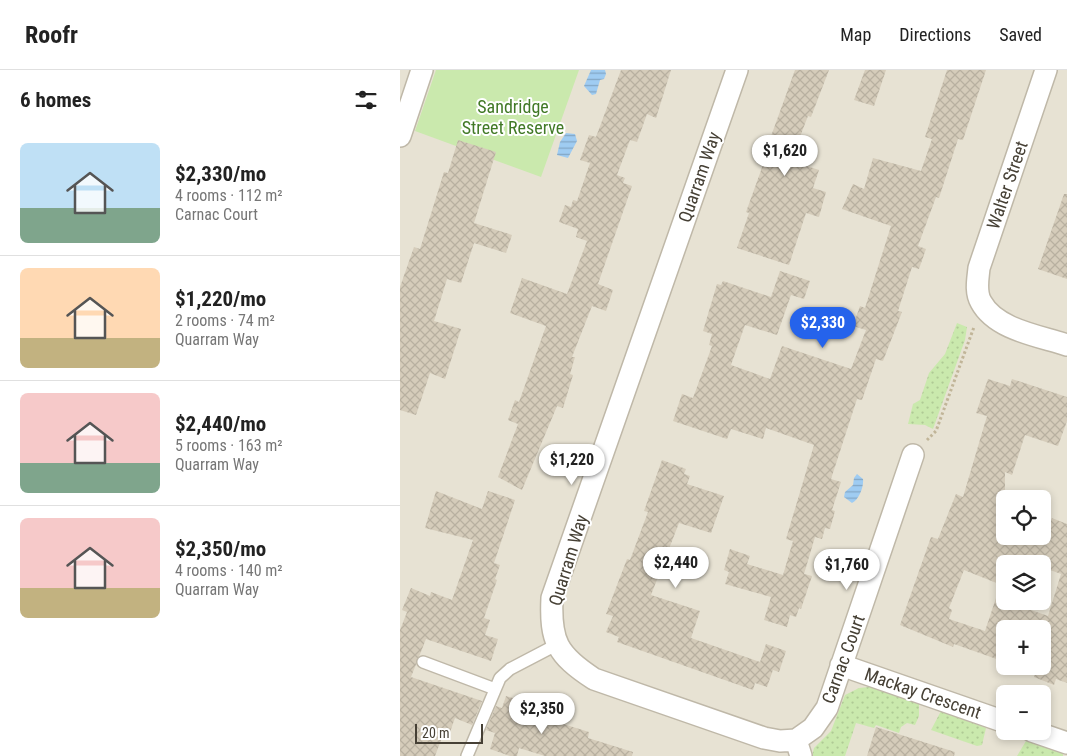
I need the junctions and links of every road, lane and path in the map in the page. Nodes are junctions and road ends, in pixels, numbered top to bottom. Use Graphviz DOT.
graph roads {
  1 [pos="422,70"];
  2 [pos="737,70"];
  3 [pos="1046,70"];
  4 [pos="400,136"];
  5 [pos="986,308"];
  6 [pos="1067,345"];
  7 [pos="913,455"];
  8 [pos="556,645"];
  9 [pos="423,662"];
  10 [pos="842,665"];
  11 [pos="495,689"];
  12 [pos="996,719"];
  13 [pos="1051,738"];
  14 [pos="1067,743"];
  15 [pos="798,748"];
  16 [pos="467,756"];
  1 -- 4 [label="street"];
  2 -- 8 [label="street, Quarram Way"];
  3 -- 5 [label="street, Walter Street"];
  5 -- 6 [label="street"];
  5 -- 7 [label="path"];
  7 -- 10 [label="street, Carnac Court"];
  8 -- 11 [label="lane"];
  8 -- 15 [label="street"];
  9 -- 11 [label="lane"];
  10 -- 12 [label="street, Mackay Crescent"];
  10 -- 15 [label="street, Carnac Court"];
  11 -- 16 [label="lane"];
  13 -- 14 [label="street"];
}
